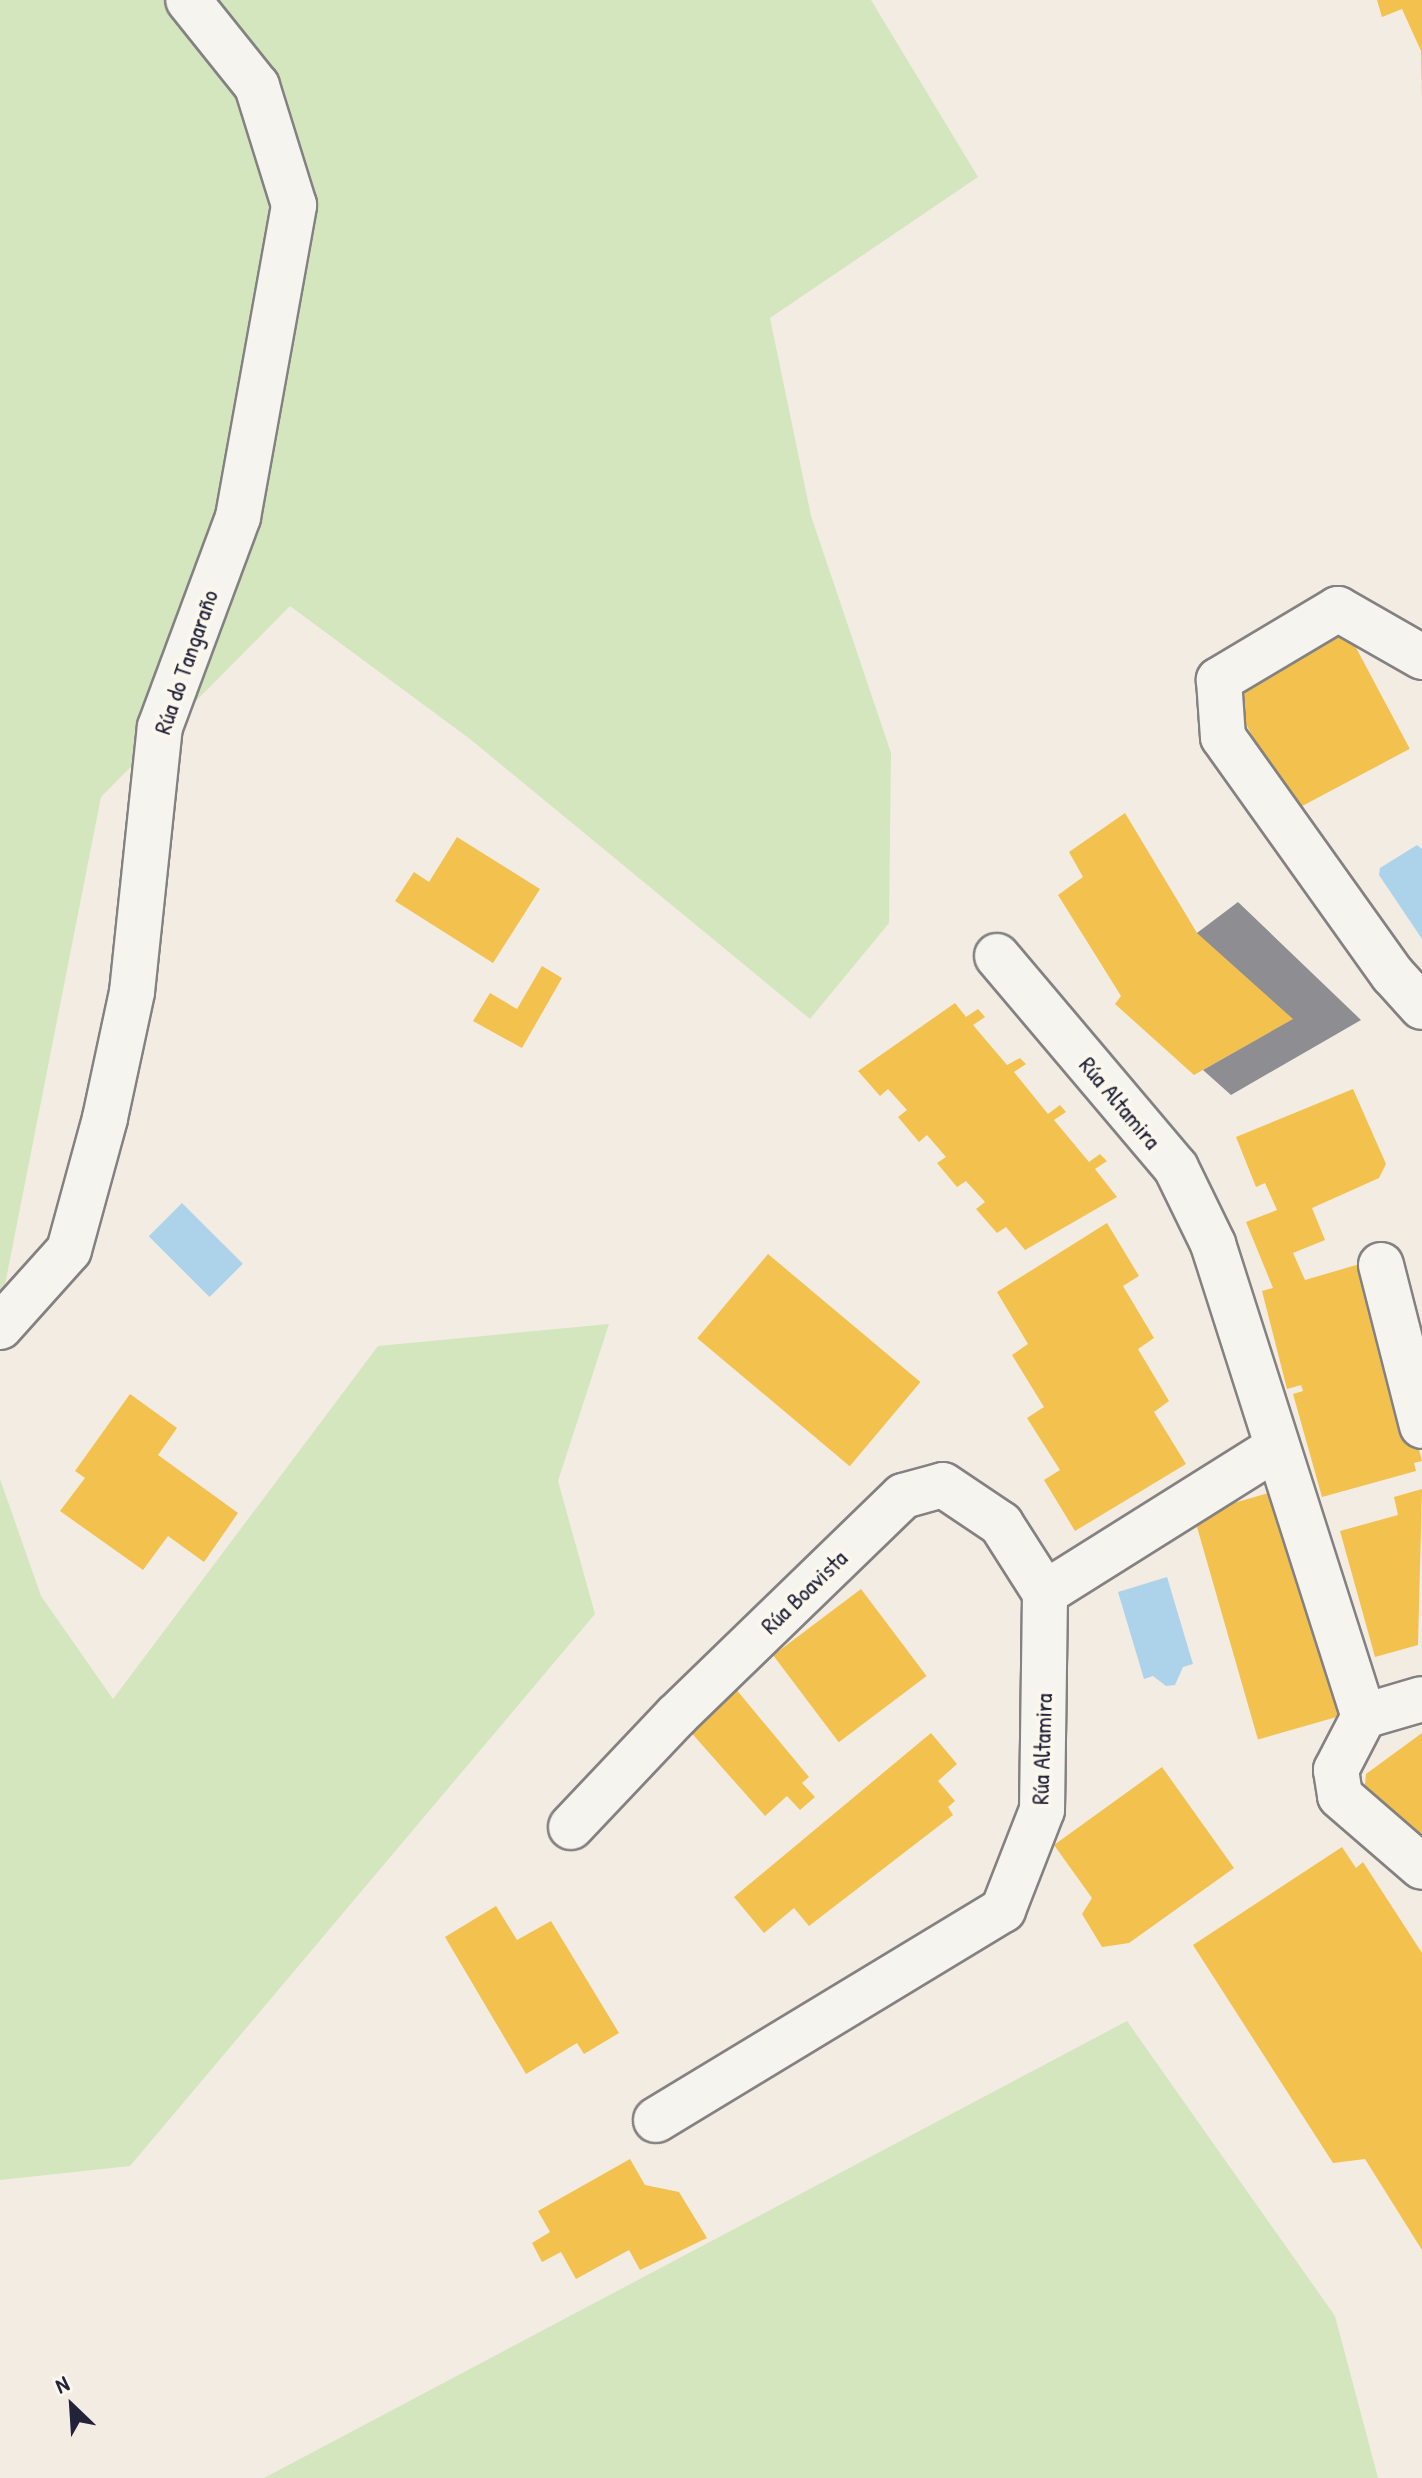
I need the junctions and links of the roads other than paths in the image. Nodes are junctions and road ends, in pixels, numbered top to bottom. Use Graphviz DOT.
graph roads {
  1 [pos="188,0"];
  2 [pos="1422,657"];
  3 [pos="997,956"];
  4 [pos="1422,1007"];
  5 [pos="1381,1265"];
  6 [pos="0,1327"];
  7 [pos="1422,1426"];
  8 [pos="1276,1448"];
  9 [pos="1045,1593"];
  10 [pos="1422,1699"];
  11 [pos="1364,1716"];
  12 [pos="571,1827"];
  13 [pos="1422,1867"];
  14 [pos="656,2120"];
  1 -- 6 [label="street, Rúa do Tangaraño"];
  2 -- 4 [label="street"];
  3 -- 8 [label="street, Rúa Altamira"];
  5 -- 7 [label="street"];
  8 -- 9 [label="street"];
  8 -- 11 [label="street, Rúa Altamira"];
  9 -- 12 [label="street, Rúa Boavista"];
  9 -- 14 [label="street, Rúa Altamira"];
  10 -- 11 [label="street"];
  11 -- 13 [label="street"];
}
